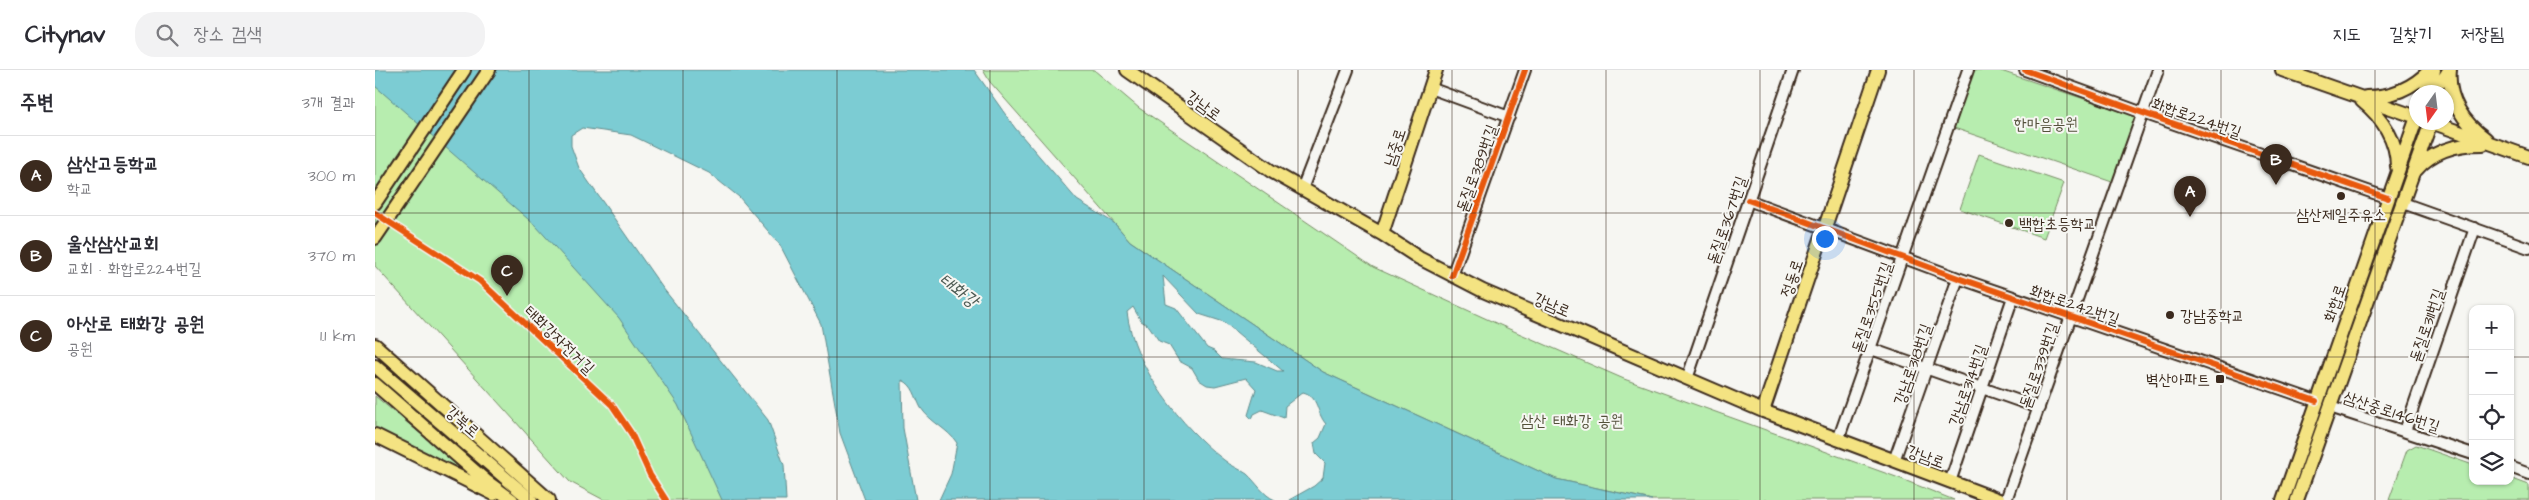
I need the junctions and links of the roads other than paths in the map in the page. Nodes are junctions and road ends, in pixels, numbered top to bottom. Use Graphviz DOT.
graph roads {
  1 [pos="464,70"];
  2 [pos="489,70"];
  3 [pos="1127,70"];
  4 [pos="1349,70"];
  5 [pos="1436,70"];
  6 [pos="1525,70"];
  7 [pos="1793,70"];
  8 [pos="1879,70"];
  9 [pos="1968,70"];
  10 [pos="2025,70"];
  11 [pos="2158,70"];
  12 [pos="2282,70"];
  13 [pos="2432,70"];
  14 [pos="2449,70"];
  15 [pos="2427,85"];
  16 [pos="2444,85"];
  17 [pos="1430,88"];
  18 [pos="2354,95"];
  19 [pos="2143,113"];
  20 [pos="2409,115"];
  21 [pos="1509,117"];
  22 [pos="2411,130"];
  23 [pos="2428,130"];
  24 [pos="2453,130"];
  25 [pos="2495,145"];
  26 [pos="2529,157"];
  27 [pos="2397,171"];
  28 [pos="2412,176"];
  29 [pos="1303,189"];
  30 [pos="2388,198"];
  31 [pos="1749,200"];
  32 [pos="375,203"];
  33 [pos="2403,203"];
  34 [pos="1826,227"];
  35 [pos="2475,228"];
  36 [pos="1382,234"];
  37 [pos="375,238"];
  38 [pos="2529,248"];
  39 [pos="1903,257"];
  40 [pos="1452,276"];
  41 [pos="1958,278"];
  42 [pos="2013,297"];
  43 [pos="2071,317"];
  44 [pos="375,345"];
  45 [pos="1871,349"];
  46 [pos="375,366"];
  47 [pos="1926,368"];
  48 [pos="1687,380"];
  49 [pos="375,384"];
  50 [pos="1982,388"];
  51 [pos="2316,401"];
  52 [pos="2330,407"];
  53 [pos="2039,408"];
  54 [pos="1763,411"];
  55 [pos="2405,431"];
  56 [pos="375,435"];
  57 [pos="1838,440"];
  58 [pos="2469,453"];
  59 [pos="1894,461"];
  60 [pos="2514,468"];
  61 [pos="2529,474"];
  62 [pos="1950,482"];
  63 [pos="507,500"];
  64 [pos="512,500"];
  65 [pos="531,500"];
  66 [pos="549,500"];
  67 [pos="1999,500"];
  68 [pos="2006,500"];
  69 [pos="2283,500"];
  70 [pos="2297,500"];
  1 -- 32 [label="main road"];
  2 -- 37 [label="main road"];
  3 -- 29 [label="main road, 강남로"];
  4 -- 29 [label="street"];
  5 -- 17 [label="main road, 남중로"];
  6 -- 21 [label="street, 돋질로389번길"];
  7 -- 31 [label="street, 돋질로367번길"];
  8 -- 34 [label="main road, 정동로"];
  9 -- 39 [label="street, 돋질로355번길"];
  10 -- 19 [label="street, 화합로224번길"];
  11 -- 19 [label="street, 돋질로339번길"];
  12 -- 18 [label="main road"];
  13 -- 14 [label="main road"];
  13 -- 15 [label="main road"];
  13 -- 18 [label="main road"];
  14 -- 16 [label="main road"];
  14 -- 25 [label="main road"];
  17 -- 21 [label="street"];
  17 -- 36 [label="main road, 남중로"];
  18 -- 20 [label="main road"];
  18 -- 27 [label="main road"];
  19 -- 30 [label="street, 화합로224번길"];
  19 -- 43 [label="street, 돋질로339번길"];
  21 -- 40 [label="street, 돋질로389번길"];
  22 -- 27 [label="main road, 화합로"];
  23 -- 28 [label="main road, 화합로"];
  24 -- 25 [label="main road"];
  25 -- 26 [label="main road"];
  25 -- 28 [label="main road"];
  27 -- 30 [label="main road, 화합로"];
  28 -- 33 [label="main road, 화합로"];
  29 -- 36 [label="main road, 강남로"];
  30 -- 33 [label="main road"];
  30 -- 51 [label="main road, 화합로"];
  31 -- 34 [label="street, 화합로242번길"];
  31 -- 48 [label="street, 돋질로367번길"];
  33 -- 35 [label="street"];
  33 -- 52 [label="main road, 화합로"];
  34 -- 39 [label="street, 화합로242번길"];
  34 -- 54 [label="main road, 정동로"];
  35 -- 38 [label="street"];
  35 -- 55 [label="street, 돋질로311번길"];
  36 -- 40 [label="main road, 강남로"];
  39 -- 41 [label="street, 화합로242번길"];
  39 -- 45 [label="street, 돋질로355번길"];
  40 -- 48 [label="main road, 강남로"];
  41 -- 42 [label="street, 화합로242번길"];
  41 -- 47 [label="street, 강남로318번길"];
  42 -- 43 [label="street, 화합로242번길"];
  42 -- 50 [label="street, 강남로314번길"];
  43 -- 51 [label="street, 화합로242번길"];
  43 -- 53 [label="street, 돋질로339번길"];
  44 -- 66 [label="main road"];
  45 -- 47 [label="street"];
  45 -- 57 [label="street, 돋질로355번길"];
  46 -- 65 [label="main road, 강북로"];
  47 -- 50 [label="street"];
  47 -- 59 [label="street, 강남로318번길"];
  48 -- 54 [label="main road, 강남로"];
  49 -- 64 [label="main road"];
  50 -- 53 [label="street"];
  50 -- 62 [label="street, 강남로314번길"];
  51 -- 69 [label="main road, 화합로"];
  52 -- 55 [label="street, 삼산중로146번길"];
  52 -- 70 [label="main road, 화합로"];
  53 -- 68 [label="street, 돋질로339번길"];
  54 -- 57 [label="main road, 강남로"];
  55 -- 58 [label="street, 삼산중로146번길"];
  56 -- 63 [label="main road"];
  57 -- 59 [label="main road, 강남로"];
  59 -- 62 [label="main road, 강남로"];
  60 -- 61 [label="street"];
  62 -- 67 [label="main road, 강남로"];
}
